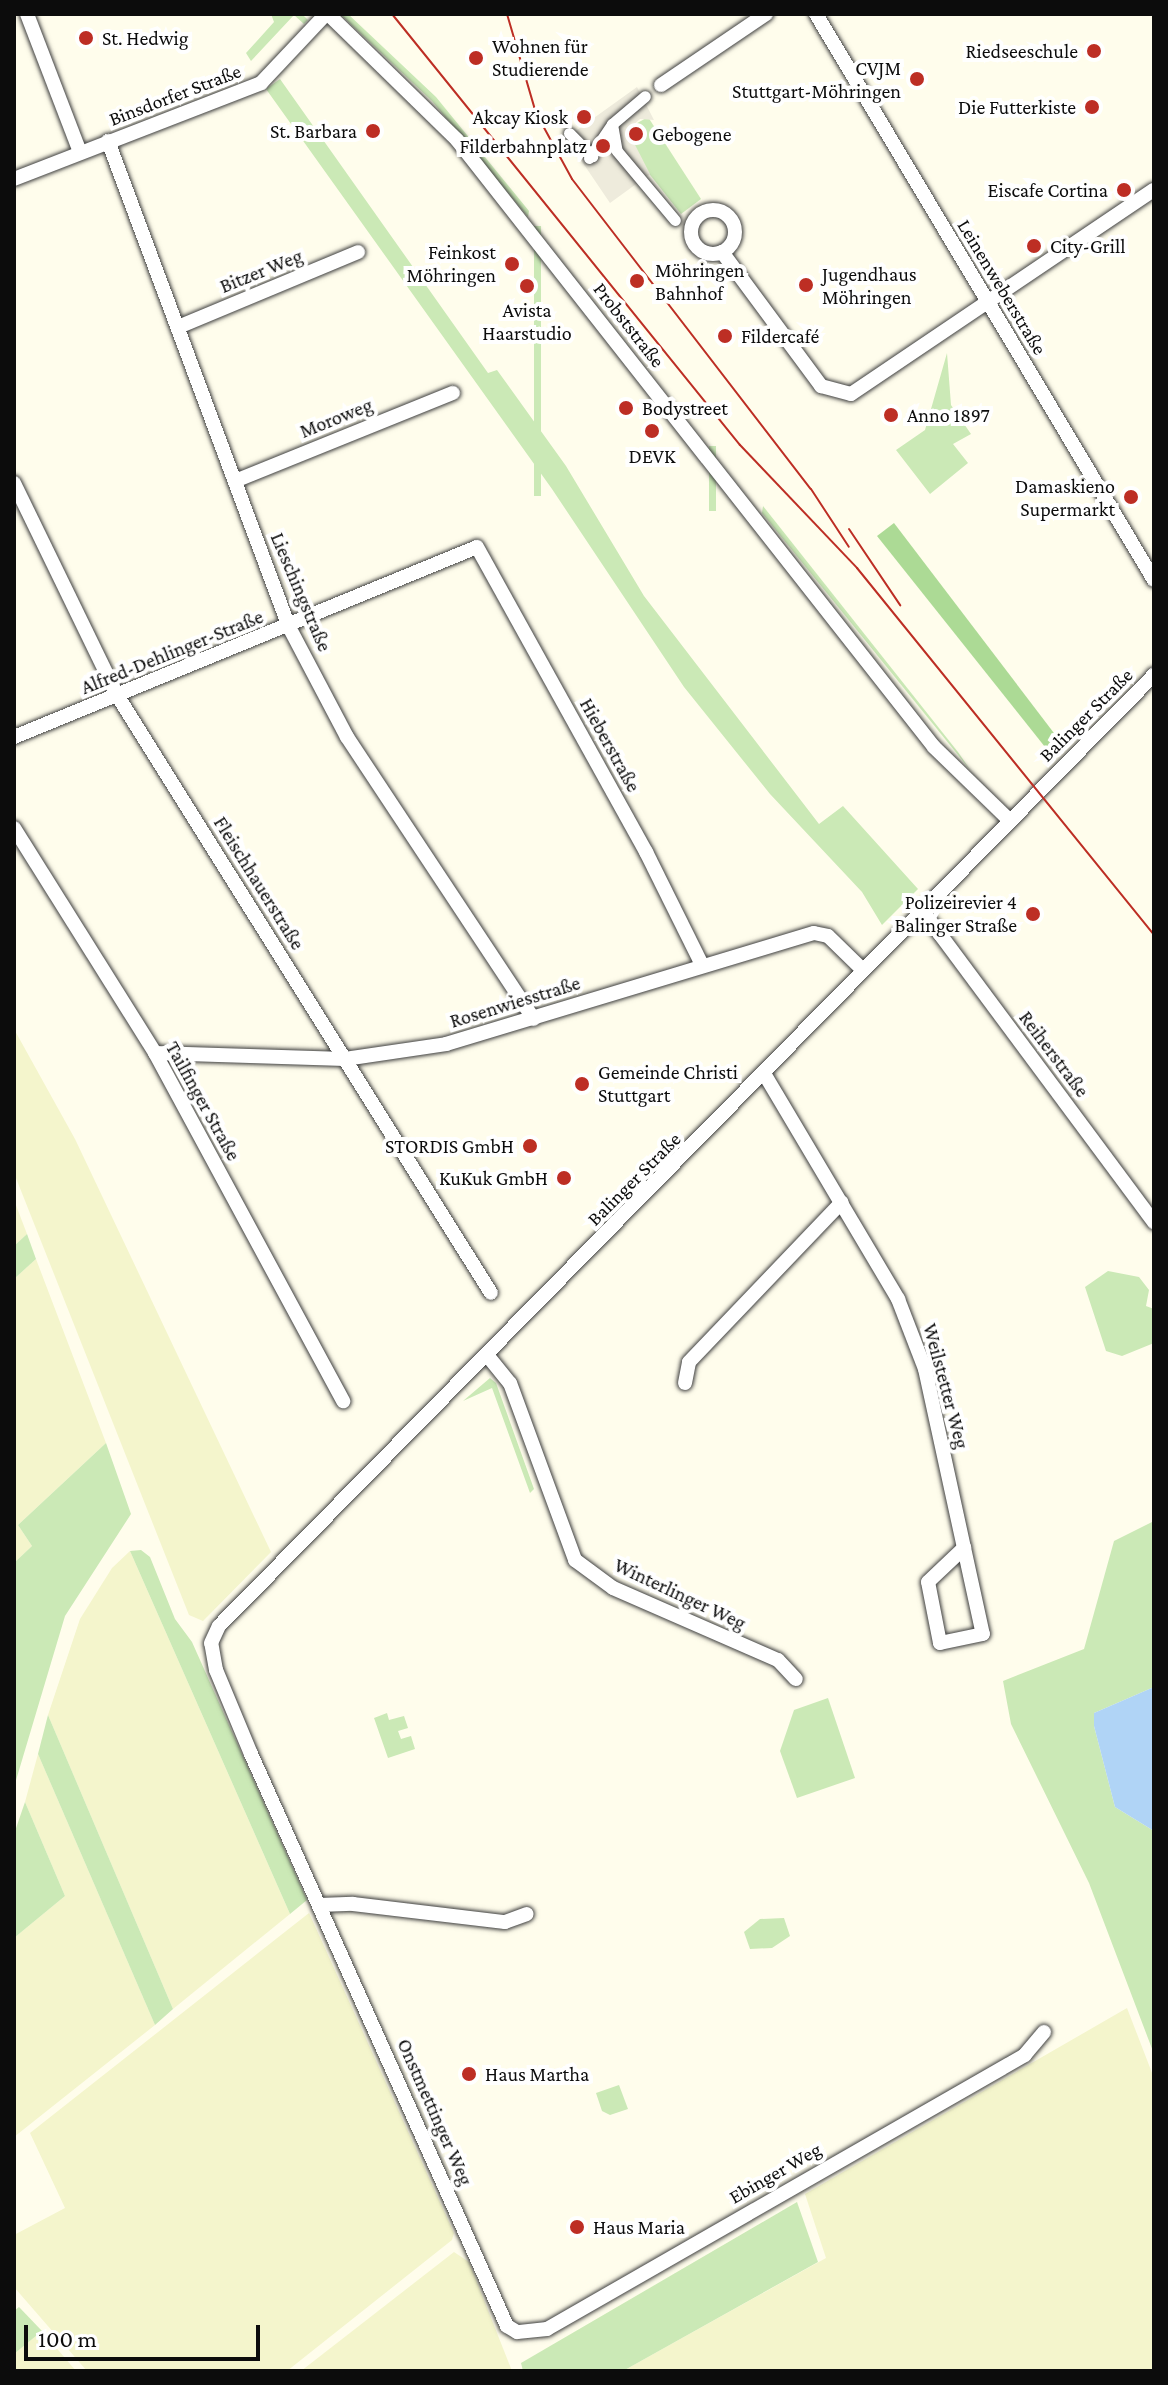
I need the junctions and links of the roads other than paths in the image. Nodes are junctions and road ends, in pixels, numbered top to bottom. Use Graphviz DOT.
graph roads {
  1 [pos="27,14"];
  2 [pos="327,14"];
  3 [pos="766,14"];
  4 [pos="816,14"];
  5 [pos="661,85"];
  6 [pos="645,96"];
  7 [pos="612,124"];
  8 [pos="569,133"];
  9 [pos="108,141"];
  10 [pos="600,144"];
  11 [pos="617,151"];
  12 [pos="80,152"];
  13 [pos="14,179"];
  14 [pos="1154,190"];
  15 [pos="675,220"];
  16 [pos="358,252"];
  17 [pos="722,252"];
  18 [pos="988,302"];
  19 [pos="178,327"];
  20 [pos="453,393"];
  21 [pos="235,481"];
  22 [pos="14,483"];
  23 [pos="477,547"];
  24 [pos="1154,580"];
  25 [pos="289,627"];
  26 [pos="1154,675"];
  27 [pos="117,695"];
  28 [pos="14,737"];
  29 [pos="1009,820"];
  30 [pos="14,828"];
  31 [pos="922,910"];
  32 [pos="702,965"];
  33 [pos="863,970"];
  34 [pos="534,1019"];
  35 [pos="155,1053"];
  36 [pos="345,1059"];
  37 [pos="765,1075"];
  38 [pos="842,1202"];
  39 [pos="1154,1222"];
  40 [pos="491,1293"];
  41 [pos="487,1355"];
  42 [pos="685,1383"];
  43 [pos="343,1401"];
  44 [pos="964,1548"];
  45 [pos="211,1643"];
  46 [pos="796,1679"];
  47 [pos="319,1905"];
  48 [pos="527,1914"];
  49 [pos="1044,2032"];
  50 [pos="517,2332"];
  1 -- 12 [label="street"];
  2 -- 9 [label="street, Binsdorfer Straße"];
  2 -- 29 [label="street, Probststraße"];
  3 -- 5 [label="street"];
  4 -- 18 [label="street, Leinenweberstraße"];
  6 -- 7 [label="street"];
  7 -- 10 [label="street"];
  7 -- 11 [label="street"];
  8 -- 10 [label="street"];
  9 -- 12 [label="street, Binsdorfer Straße"];
  9 -- 19 [label="street, Lieschingstraße"];
  10 -- 11 [label="street"];
  11 -- 15 [label="street"];
  12 -- 13 [label="street, Binsdorfer Straße"];
  14 -- 18 [label="street"];
  16 -- 19 [label="street, Bitzer Weg"];
  17 -- 18 [label="street"];
  18 -- 24 [label="street, Leinenweberstraße"];
  19 -- 21 [label="street, Lieschingstraße"];
  20 -- 21 [label="street, Moroweg"];
  21 -- 25 [label="street, Lieschingstraße"];
  22 -- 27 [label="street, Fleischhauerstraße"];
  23 -- 25 [label="street, Alfred-Dehlinger-Straße"];
  23 -- 32 [label="street, Hieberstraße"];
  25 -- 27 [label="street, Alfred-Dehlinger-Straße"];
  25 -- 34 [label="street, Lieschingstraße"];
  26 -- 29 [label="street, Balinger Straße"];
  27 -- 28 [label="street, Alfred-Dehlinger-Straße"];
  27 -- 36 [label="street, Fleischhauerstraße"];
  29 -- 31 [label="street, Balinger Straße"];
  30 -- 35 [label="street, Tailfinger Straße"];
  31 -- 33 [label="street, Balinger Straße"];
  31 -- 39 [label="street, Reiherstraße"];
  32 -- 33 [label="street, Rosenwiesstraße"];
  32 -- 34 [label="street, Rosenwiesstraße"];
  33 -- 37 [label="street, Balinger Straße"];
  34 -- 36 [label="street, Rosenwiesstraße"];
  35 -- 36 [label="street, Rosenwiesstraße"];
  35 -- 43 [label="street, Tailfinger Straße"];
  36 -- 40 [label="street, Fleischhauerstraße"];
  37 -- 38 [label="street, Weilstetter Weg"];
  37 -- 41 [label="street, Balinger Straße"];
  38 -- 42 [label="street"];
  38 -- 44 [label="street, Weilstetter Weg"];
  41 -- 45 [label="street, Balinger Straße"];
  41 -- 46 [label="street, Winterlinger Weg"];
  44 -- 44 [label="street, Weilstetter Weg"];
  45 -- 47 [label="street, Onstmettinger Weg"];
  47 -- 48 [label="street"];
  47 -- 50 [label="street, Onstmettinger Weg"];
  49 -- 50 [label="street, Ebinger Weg"];
}
